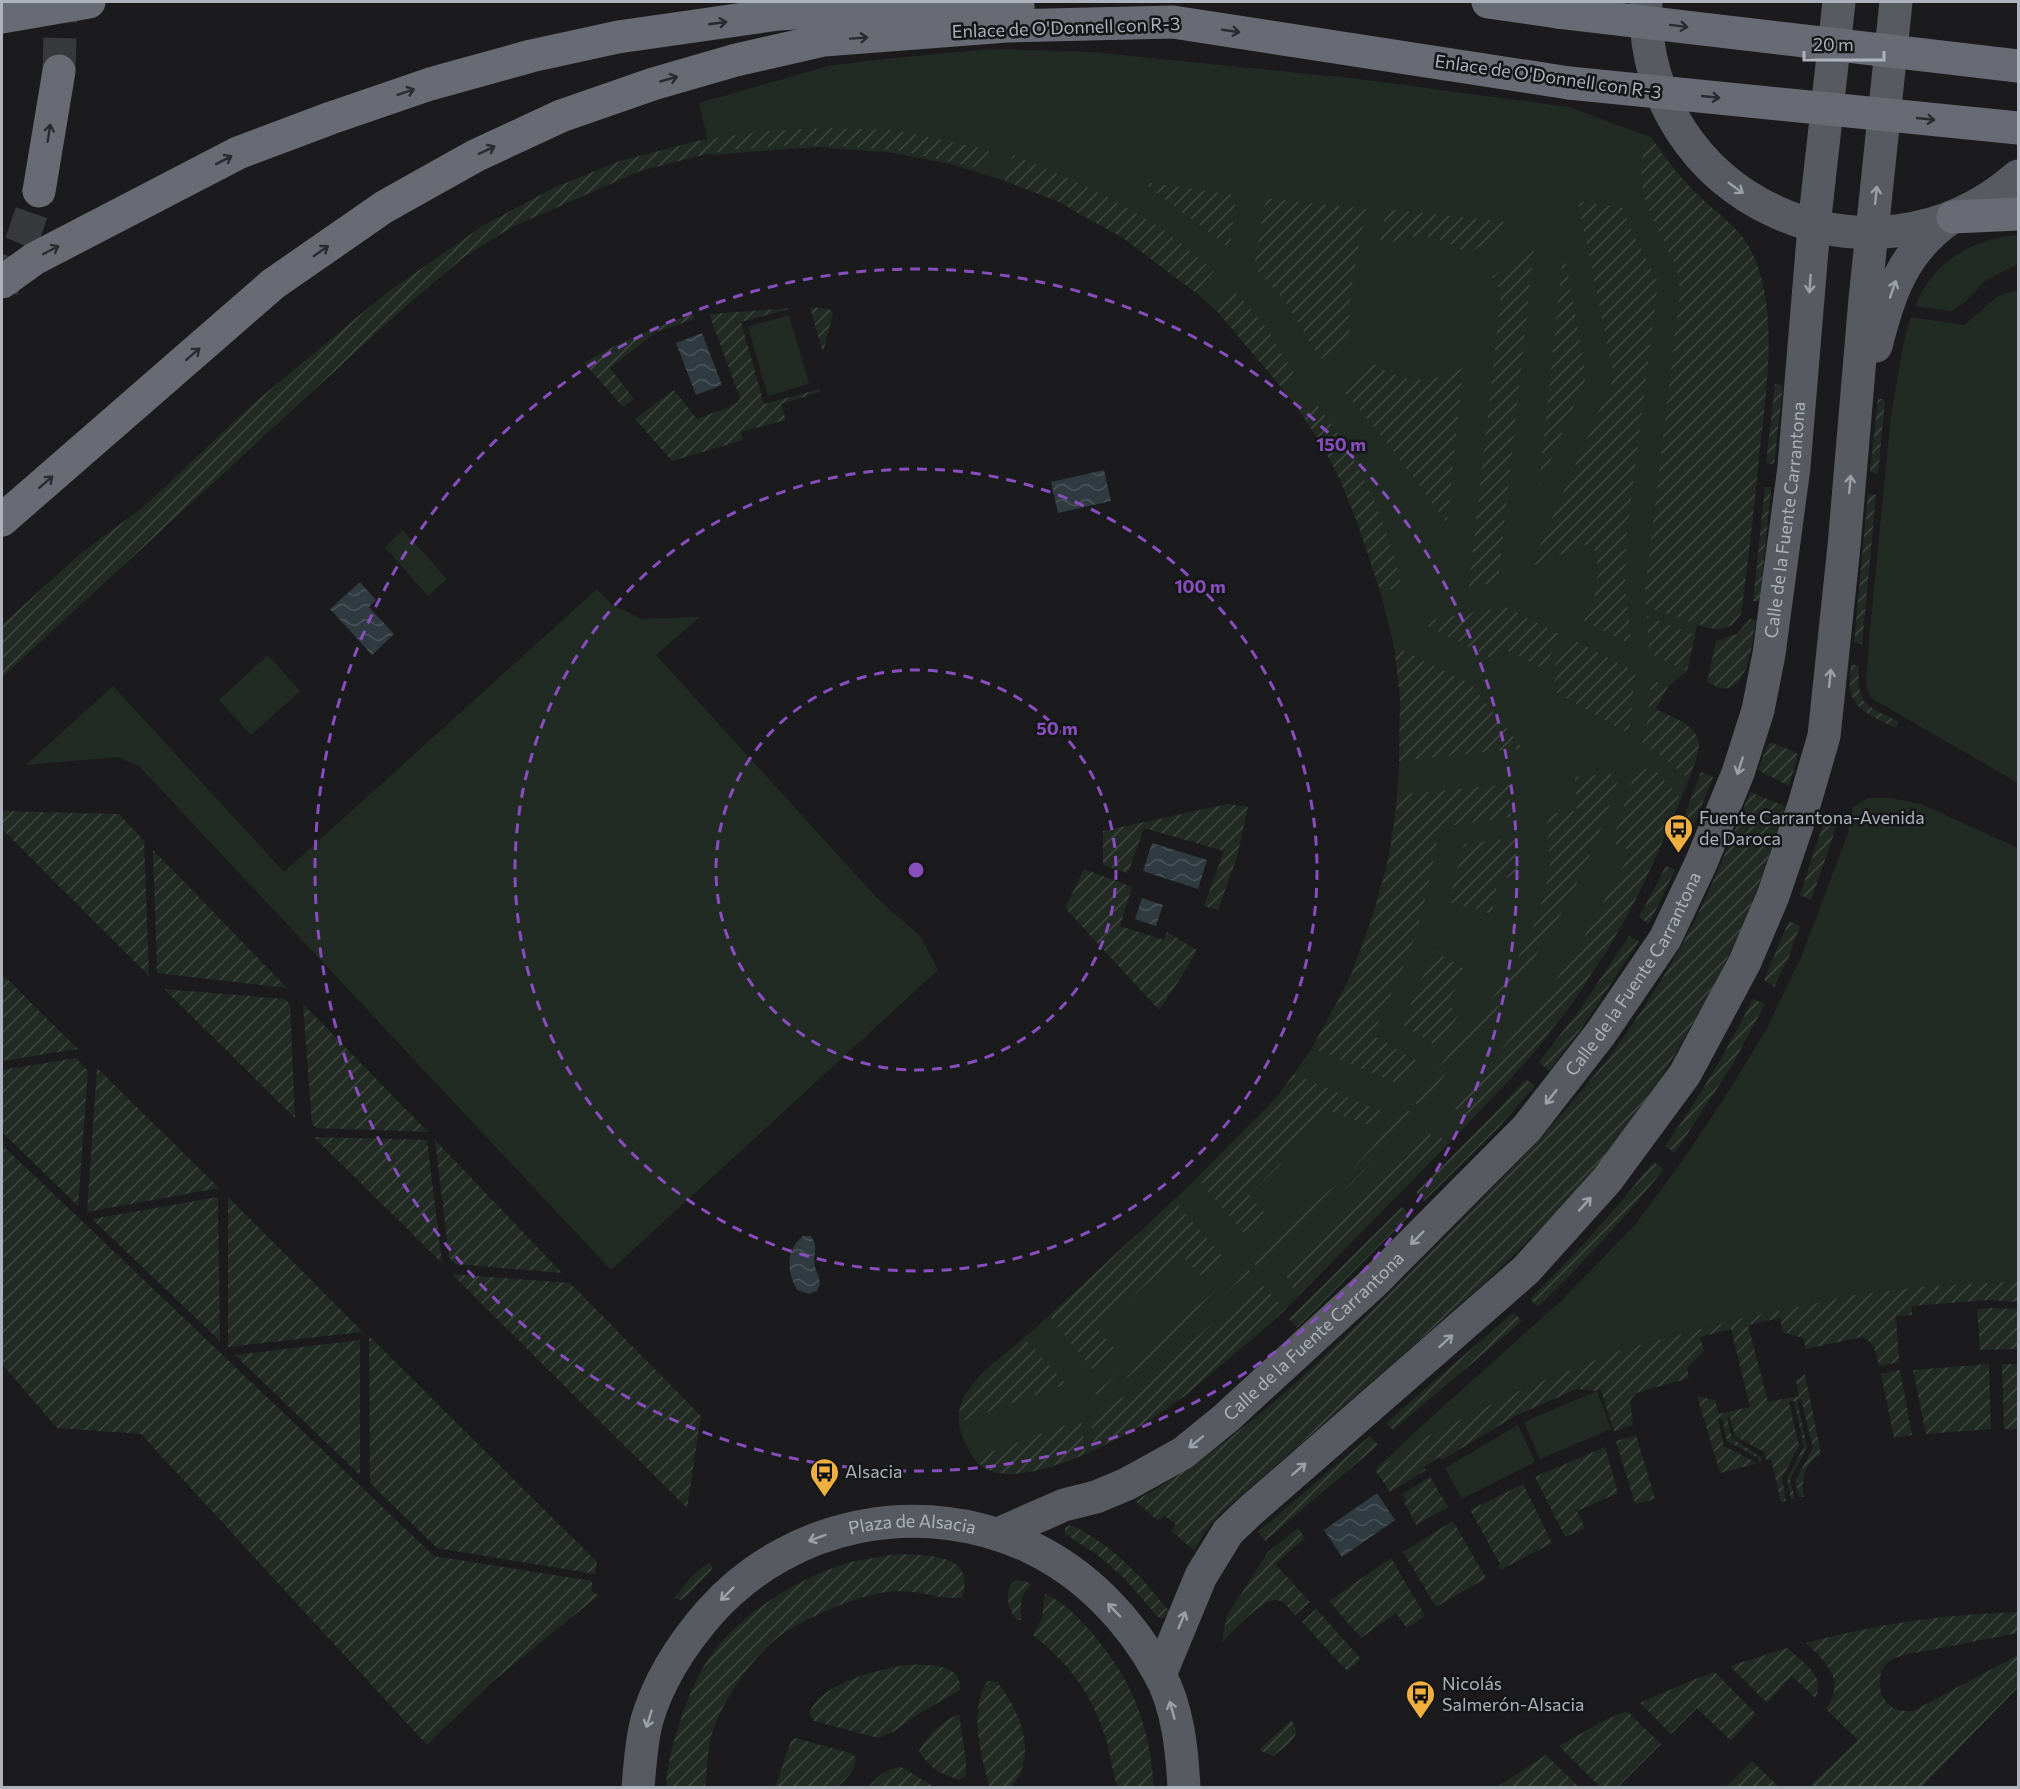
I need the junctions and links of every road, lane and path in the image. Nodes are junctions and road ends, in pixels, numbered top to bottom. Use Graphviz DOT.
graph roads {
  1 [pos="89,2"];
  2 [pos="1488,2"];
  3 [pos="1646,2"];
  4 [pos="1839,2"];
  5 [pos="1896,2"];
  6 [pos="2,17"];
  7 [pos="1173,22"];
  8 [pos="2019,66"];
  9 [pos="59,71"];
  10 [pos="2019,128"];
  11 [pos="2019,176"];
  12 [pos="39,191"];
  13 [pos="2019,214"];
  14 [pos="1953,217"];
  15 [pos="1814,226"];
  16 [pos="1872,232"];
  17 [pos="2,282"];
  18 [pos="1853,447"];
  19 [pos="2,520"];
  20 [pos="998,1534"];
  21 [pos="1160,1675"];
  22 [pos="638,1788"];
  23 [pos="1184,1788"];
  1 -- 6 [label="highway"];
  2 -- 8 [label="highway, one-way, bridge"];
  3 -- 15 [label="main road, one-way"];
  4 -- 15 [label="main road, Calle de la Fuente Carrantona"];
  16 -- 5 [label="main road, one-way"];
  7 -- 10 [label="highway, Enlace de O'Donnell con R-3, one-way, bridge"];
  17 -- 7 [label="highway, one-way"];
  19 -- 7 [label="highway, Enlace de O'Donnell con R-3, one-way"];
  12 -- 9 [label="highway, one-way"];
  11 -- 14 [label="main road"];
  13 -- 14 [label="highway"];
  14 -- 16 [label="main road"];
  18 -- 14 [label="main road, one-way"];
  15 -- 16 [label="main road"];
  15 -- 20 [label="main road, Calle de la Fuente Carrantona, one-way"];
  16 -- 18 [label="main road"];
  21 -- 18 [label="main road, one-way"];
  21 -- 20 [label="main road, Plaza de Alsacia, one-way"];
  20 -- 22 [label="main road, Plaza de Alsacia, one-way"];
  23 -- 21 [label="main road, Plaza de Alsacia, one-way"];
}
